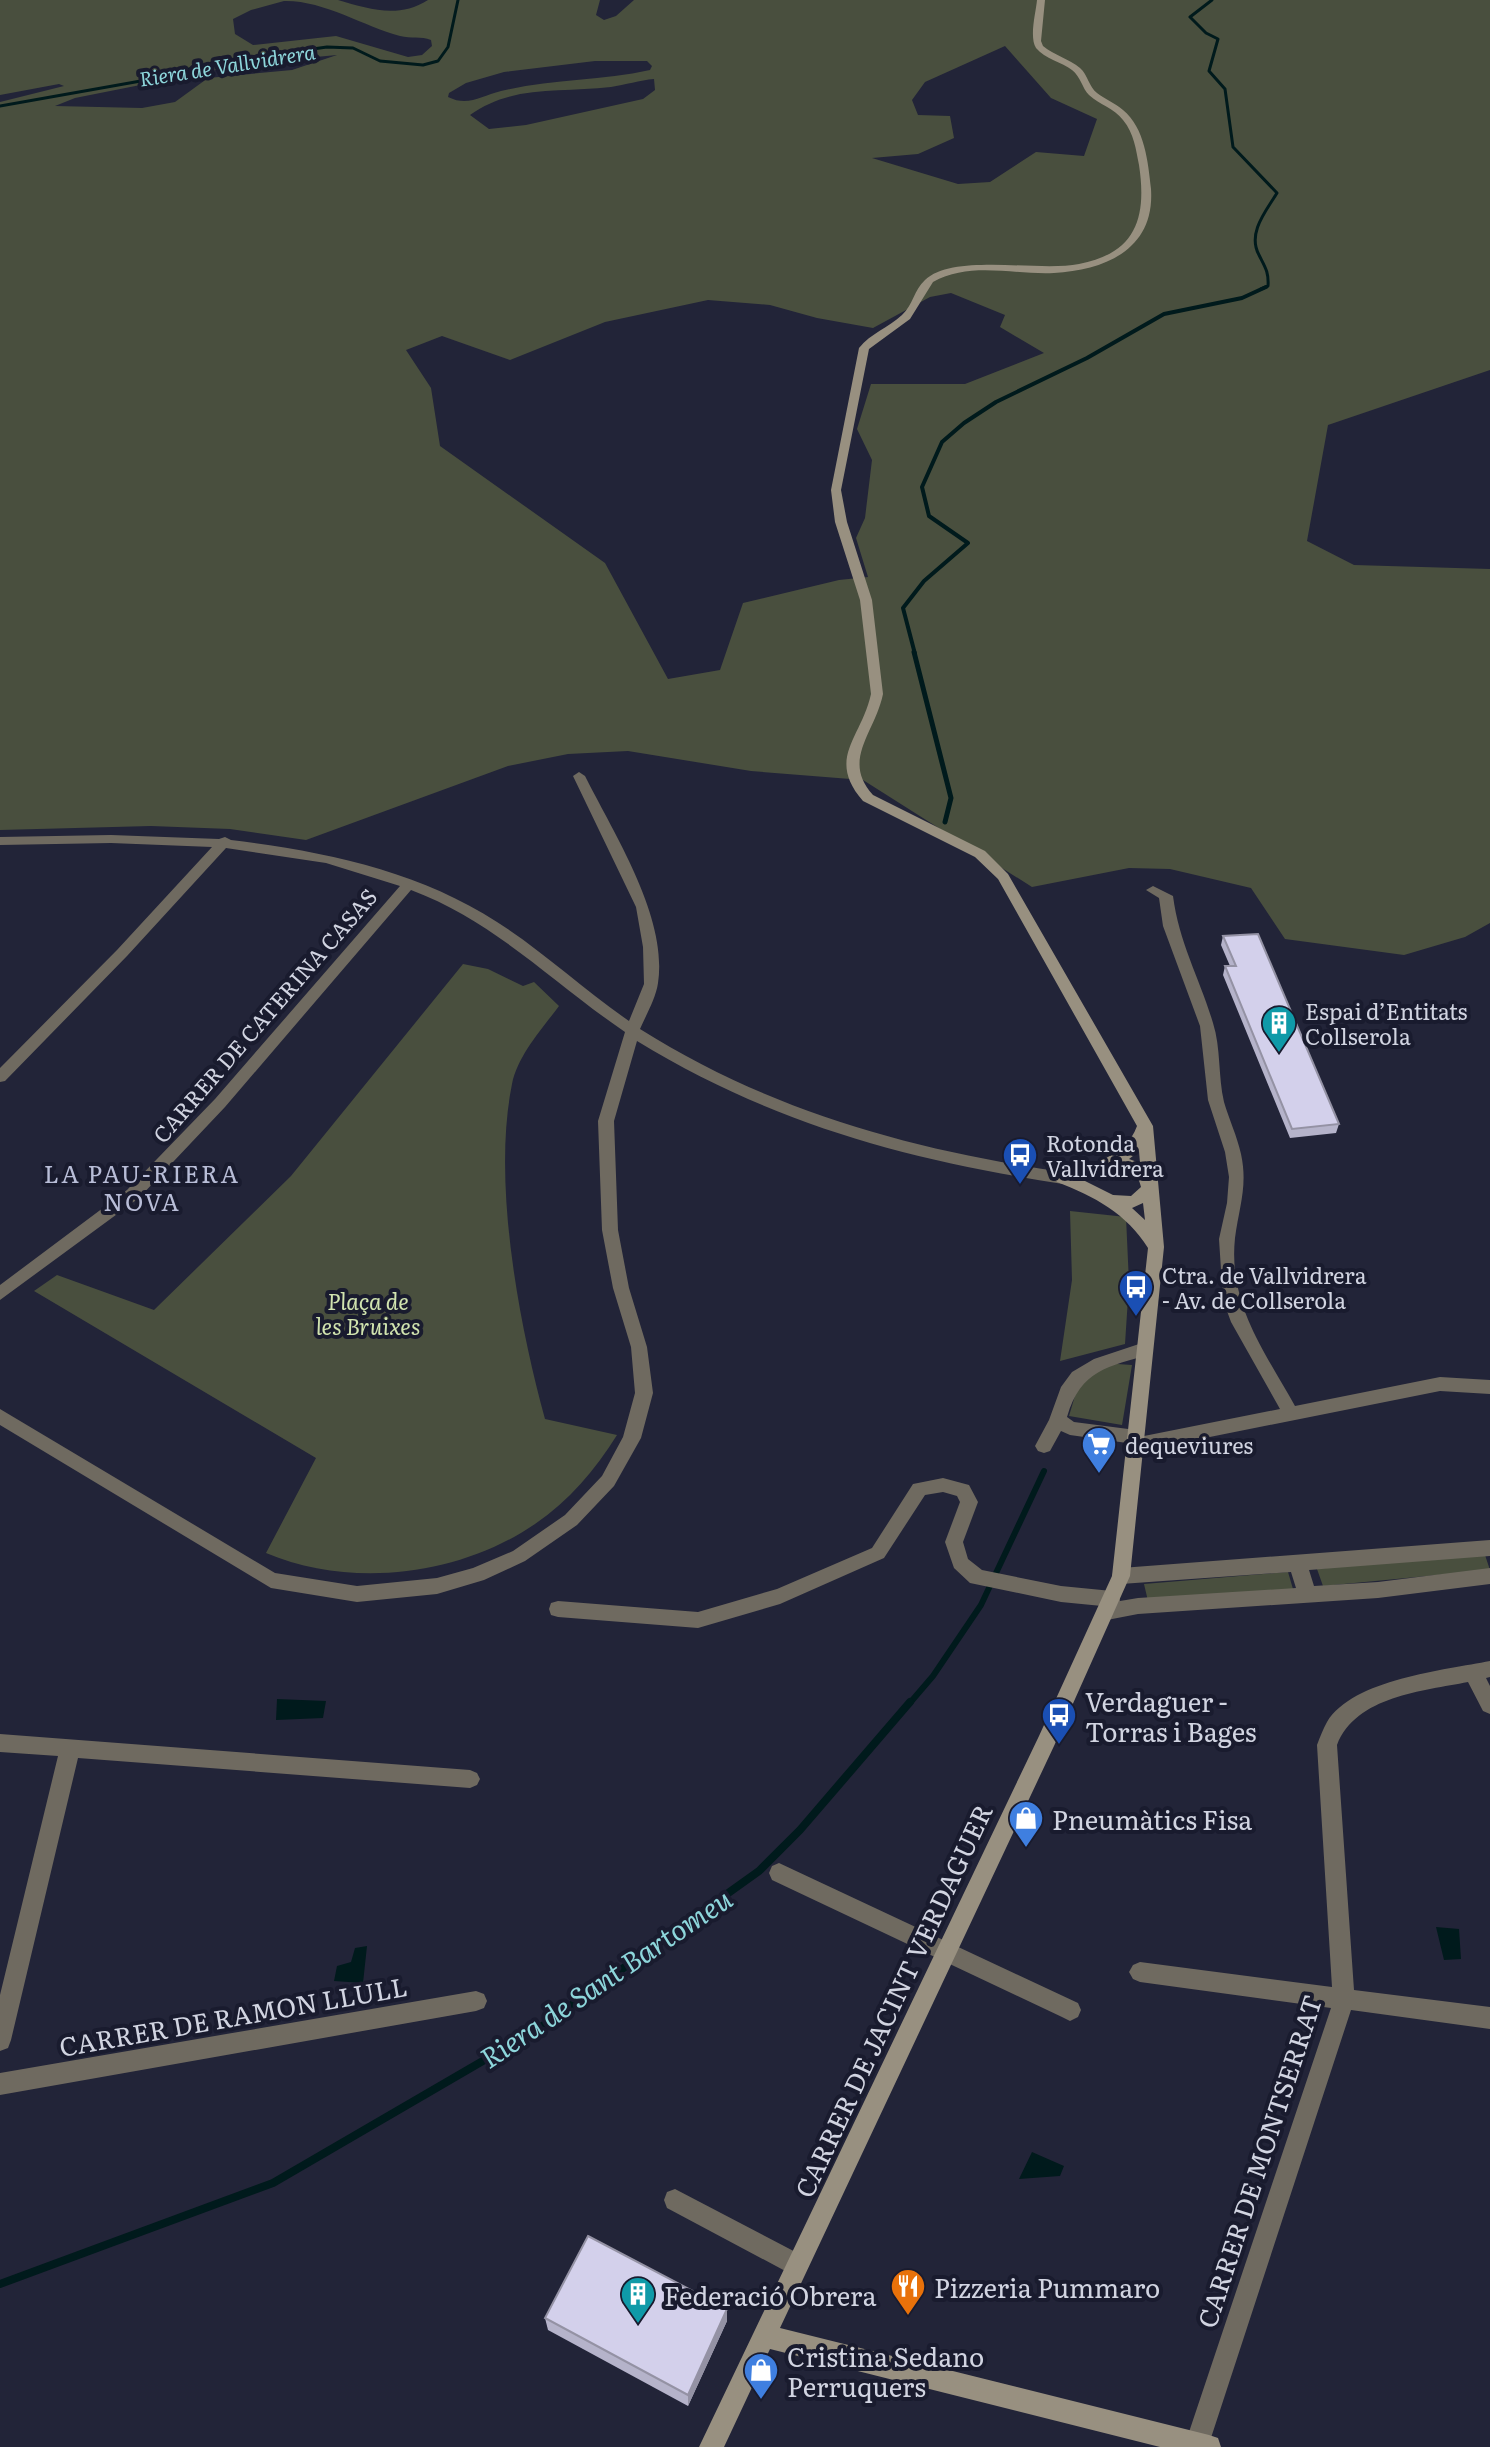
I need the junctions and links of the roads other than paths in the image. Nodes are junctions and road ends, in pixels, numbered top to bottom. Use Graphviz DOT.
graph roads {
  1 [pos="1041,0"];
  2 [pos="579,776"];
  3 [pos="0,841"];
  4 [pos="225,841"];
  5 [pos="409,884"];
  6 [pos="1153,890"];
  7 [pos="632,1032"];
  8 [pos="0,1077"];
  9 [pos="1145,1126"];
  10 [pos="1103,1166"];
  11 [pos="1063,1178"];
  12 [pos="1149,1186"];
  13 [pos="1106,1198"];
  14 [pos="1156,1247"];
  15 [pos="0,1294"];
  16 [pos="1145,1349"];
  17 [pos="1490,1387"];
  18 [pos="1290,1412"];
  19 [pos="0,1416"];
  20 [pos="1058,1420"];
  21 [pos="1135,1441"];
  22 [pos="1044,1446"];
  23 [pos="1490,1548"];
  24 [pos="1298,1564"];
  25 [pos="1121,1576"];
  26 [pos="1490,1576"];
  27 [pos="1308,1595"];
  28 [pos="1110,1606"];
  29 [pos="558,1609"];
  30 [pos="1481,1671"];
  31 [pos="1490,1705"];
  32 [pos="0,1743"];
  33 [pos="70,1748"];
  34 [pos="470,1779"];
  35 [pos="779,1873"];
  36 [pos="947,1952"];
  37 [pos="1140,1972"];
  38 [pos="1344,2000"];
  39 [pos="476,2001"];
  40 [pos="1070,2010"];
  41 [pos="1490,2018"];
  42 [pos="0,2040"];
  43 [pos="0,2084"];
  44 [pos="675,2200"];
  45 [pos="797,2265"];
  46 [pos="766,2336"];
  47 [pos="1201,2446"];
  48 [pos="711,2447"];
  1 -- 9 [label="main road"];
  2 -- 7 [label="street"];
  3 -- 4 [label="street"];
  4 -- 5 [label="street"];
  4 -- 8 [label="street"];
  5 -- 7 [label="street"];
  5 -- 15 [label="street, CARRER DE CATERINA CASAS"];
  6 -- 18 [label="street"];
  7 -- 11 [label="street"];
  7 -- 19 [label="street"];
  9 -- 10 [label="main road"];
  9 -- 12 [label="main road, CARRER DE JACINT VERDAGUER"];
  10 -- 11 [label="main road"];
  10 -- 12 [label="main road"];
  10 -- 13 [label="main road"];
  11 -- 13 [label="main road"];
  12 -- 13 [label="main road"];
  12 -- 14 [label="main road, CARRER DE JACINT VERDAGUER"];
  13 -- 14 [label="main road"];
  14 -- 16 [label="main road, CARRER DE JACINT VERDAGUER"];
  16 -- 20 [label="street"];
  16 -- 21 [label="main road, CARRER DE JACINT VERDAGUER"];
  17 -- 18 [label="street"];
  18 -- 21 [label="street"];
  20 -- 21 [label="street"];
  20 -- 22 [label="street"];
  21 -- 25 [label="main road, CARRER DE JACINT VERDAGUER"];
  23 -- 24 [label="street"];
  24 -- 25 [label="street"];
  24 -- 27 [label="street"];
  25 -- 28 [label="main road, CARRER DE JACINT VERDAGUER"];
  26 -- 27 [label="street"];
  27 -- 28 [label="street"];
  28 -- 29 [label="street"];
  28 -- 36 [label="main road, CARRER DE JACINT VERDAGUER"];
  30 -- 31 [label="street"];
  30 -- 38 [label="street, CARRER DE MONTSERRAT"];
  32 -- 33 [label="street"];
  33 -- 34 [label="street"];
  33 -- 42 [label="street"];
  35 -- 36 [label="street"];
  36 -- 40 [label="street"];
  36 -- 45 [label="main road, CARRER DE JACINT VERDAGUER"];
  37 -- 38 [label="street"];
  38 -- 41 [label="street"];
  38 -- 47 [label="street, CARRER DE MONTSERRAT"];
  39 -- 43 [label="street, CARRER DE RAMON LLULL"];
  44 -- 45 [label="street"];
  45 -- 46 [label="main road, CARRER DE JACINT VERDAGUER"];
  46 -- 47 [label="main road"];
  46 -- 48 [label="main road, CARRER DE JACINT VERDAGUER"];
}
